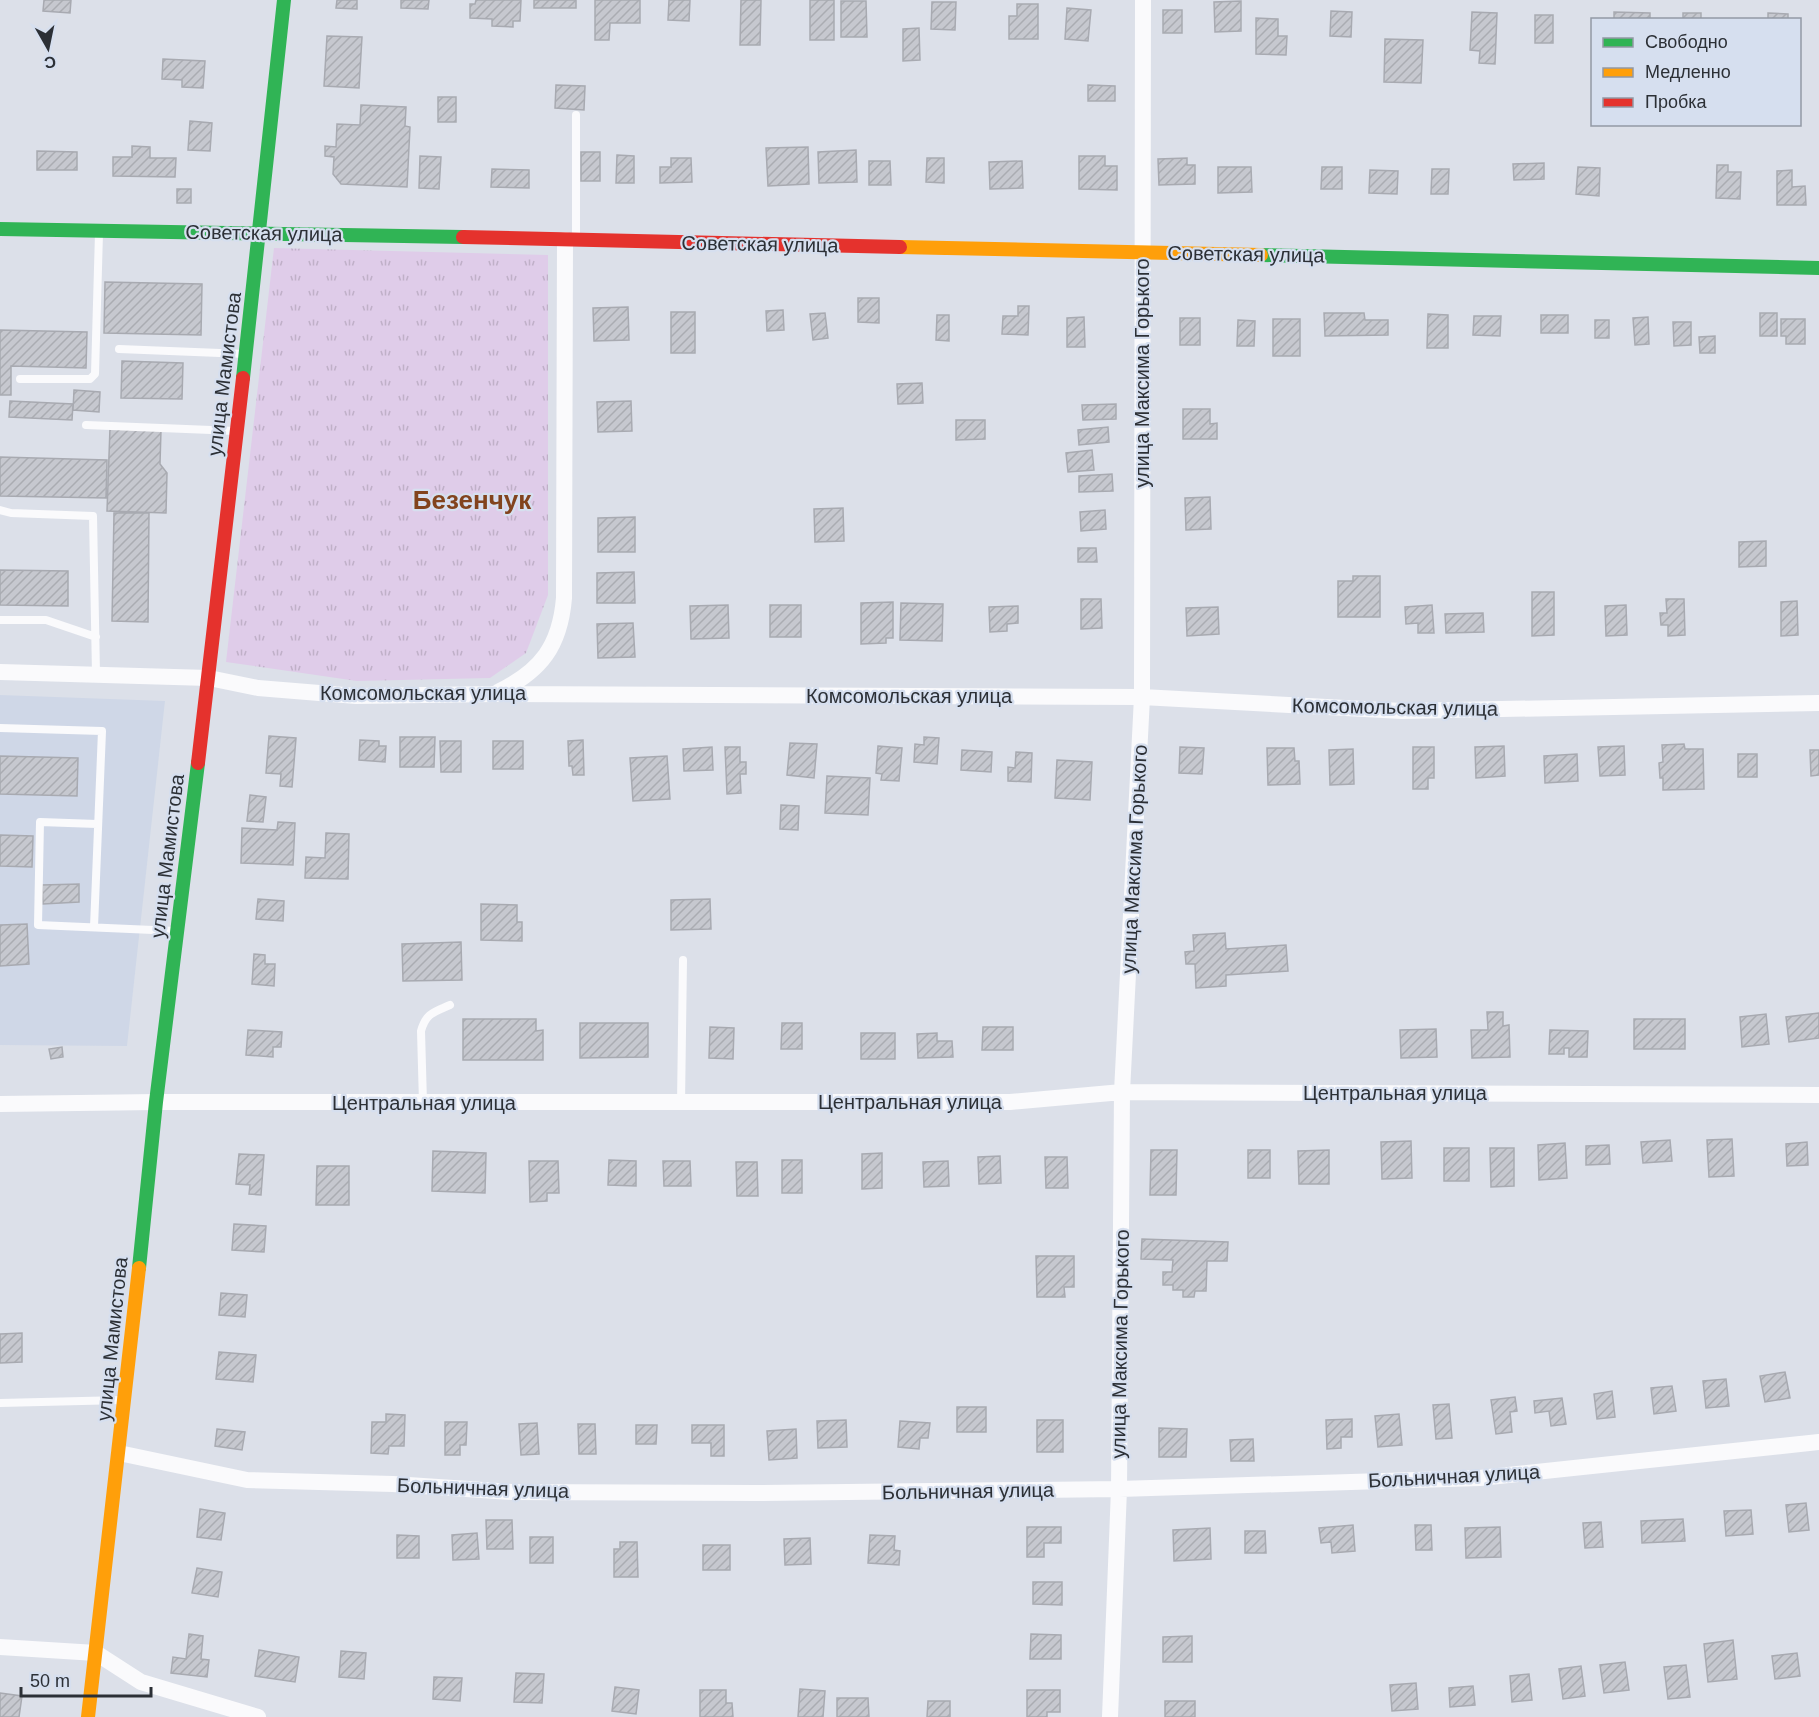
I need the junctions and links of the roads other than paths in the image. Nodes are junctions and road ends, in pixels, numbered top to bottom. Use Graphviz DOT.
graph roads {
  1 [pos="284,0"];
  2 [pos="1143,0"];
  3 [pos="576,115"];
  4 [pos="0,229"];
  5 [pos="100,230"];
  6 [pos="260,232"];
  7 [pos="570,240"];
  8 [pos="1143,251"];
  9 [pos="1819,268"];
  10 [pos="119,349"];
  11 [pos="246,354"];
  12 [pos="20,379"];
  13 [pos="86,425"];
  14 [pos="237,431"];
  15 [pos="0,510"];
  16 [pos="0,620"];
  17 [pos="96,637"];
  18 [pos="0,672"];
  19 [pos="96,674"];
  20 [pos="209,678"];
  21 [pos="495,694"];
  22 [pos="1142,697"];
  23 [pos="1819,703"];
  24 [pos="0,728"];
  25 [pos="98,824"];
  26 [pos="94,927"];
  27 [pos="177,932"];
  28 [pos="683,960"];
  29 [pos="450,1005"];
  30 [pos="1122,1092"];
  31 [pos="1819,1095"];
  32 [pos="156,1102"];
  33 [pos="423,1103"];
  34 [pos="681,1103"];
  35 [pos="0,1104"];
  36 [pos="125,1400"];
  37 [pos="0,1403"];
  38 [pos="1819,1442"];
  39 [pos="119,1454"];
  40 [pos="1119,1489"];
  41 [pos="0,1647"];
  42 [pos="96,1653"];
  43 [pos="88,1717"];
  44 [pos="258,1717"];
  45 [pos="1110,1717"];
  1 -- 6 [label="street, улица Мамистова"];
  2 -- 8 [label="street, улица Максима Горького"];
  3 -- 7 [label="lane"];
  4 -- 5 [label="street, Советская улица"];
  5 -- 6 [label="street, Советская улица"];
  5 -- 12 [label="lane"];
  6 -- 7 [label="street, Советская улица"];
  6 -- 11 [label="street, улица Мамистова"];
  7 -- 8 [label="street, Советская улица"];
  7 -- 21 [label="street"];
  8 -- 9 [label="street, Советская улица"];
  8 -- 22 [label="street, улица Максима Горького"];
  10 -- 11 [label="lane"];
  11 -- 14 [label="street, улица Мамистова"];
  13 -- 14 [label="lane"];
  14 -- 20 [label="street, улица Мамистова"];
  15 -- 17 [label="lane"];
  16 -- 17 [label="lane"];
  17 -- 19 [label="lane"];
  18 -- 19 [label="street, Комсомольская улица"];
  19 -- 20 [label="street, Комсомольская улица"];
  20 -- 21 [label="street, Комсомольская улица"];
  20 -- 27 [label="street, улица Мамистова"];
  21 -- 22 [label="street, Комсомольская улица"];
  22 -- 23 [label="street, Комсомольская улица"];
  22 -- 30 [label="street, улица Максима Горького"];
  24 -- 25 [label="lane"];
  25 -- 26 [label="lane"];
  25 -- 26 [label="lane"];
  26 -- 27 [label="lane"];
  27 -- 32 [label="street, улица Мамистова"];
  28 -- 34 [label="lane"];
  29 -- 33 [label="lane"];
  30 -- 31 [label="street, Центральная улица"];
  30 -- 34 [label="street, Центральная улица"];
  30 -- 40 [label="street, улица Максима Горького"];
  32 -- 33 [label="street, Центральная улица"];
  32 -- 35 [label="street, Центральная улица"];
  32 -- 36 [label="street, улица Мамистова"];
  33 -- 34 [label="street, Центральная улица"];
  36 -- 37 [label="lane"];
  36 -- 39 [label="street, улица Мамистова"];
  38 -- 40 [label="street, Больничная улица"];
  39 -- 40 [label="street, Больничная улица"];
  39 -- 42 [label="street, улица Мамистова"];
  40 -- 45 [label="street, улица Максима Горького"];
  41 -- 42 [label="street"];
  42 -- 43 [label="street, улица Мамистова"];
  42 -- 44 [label="street"];
}
